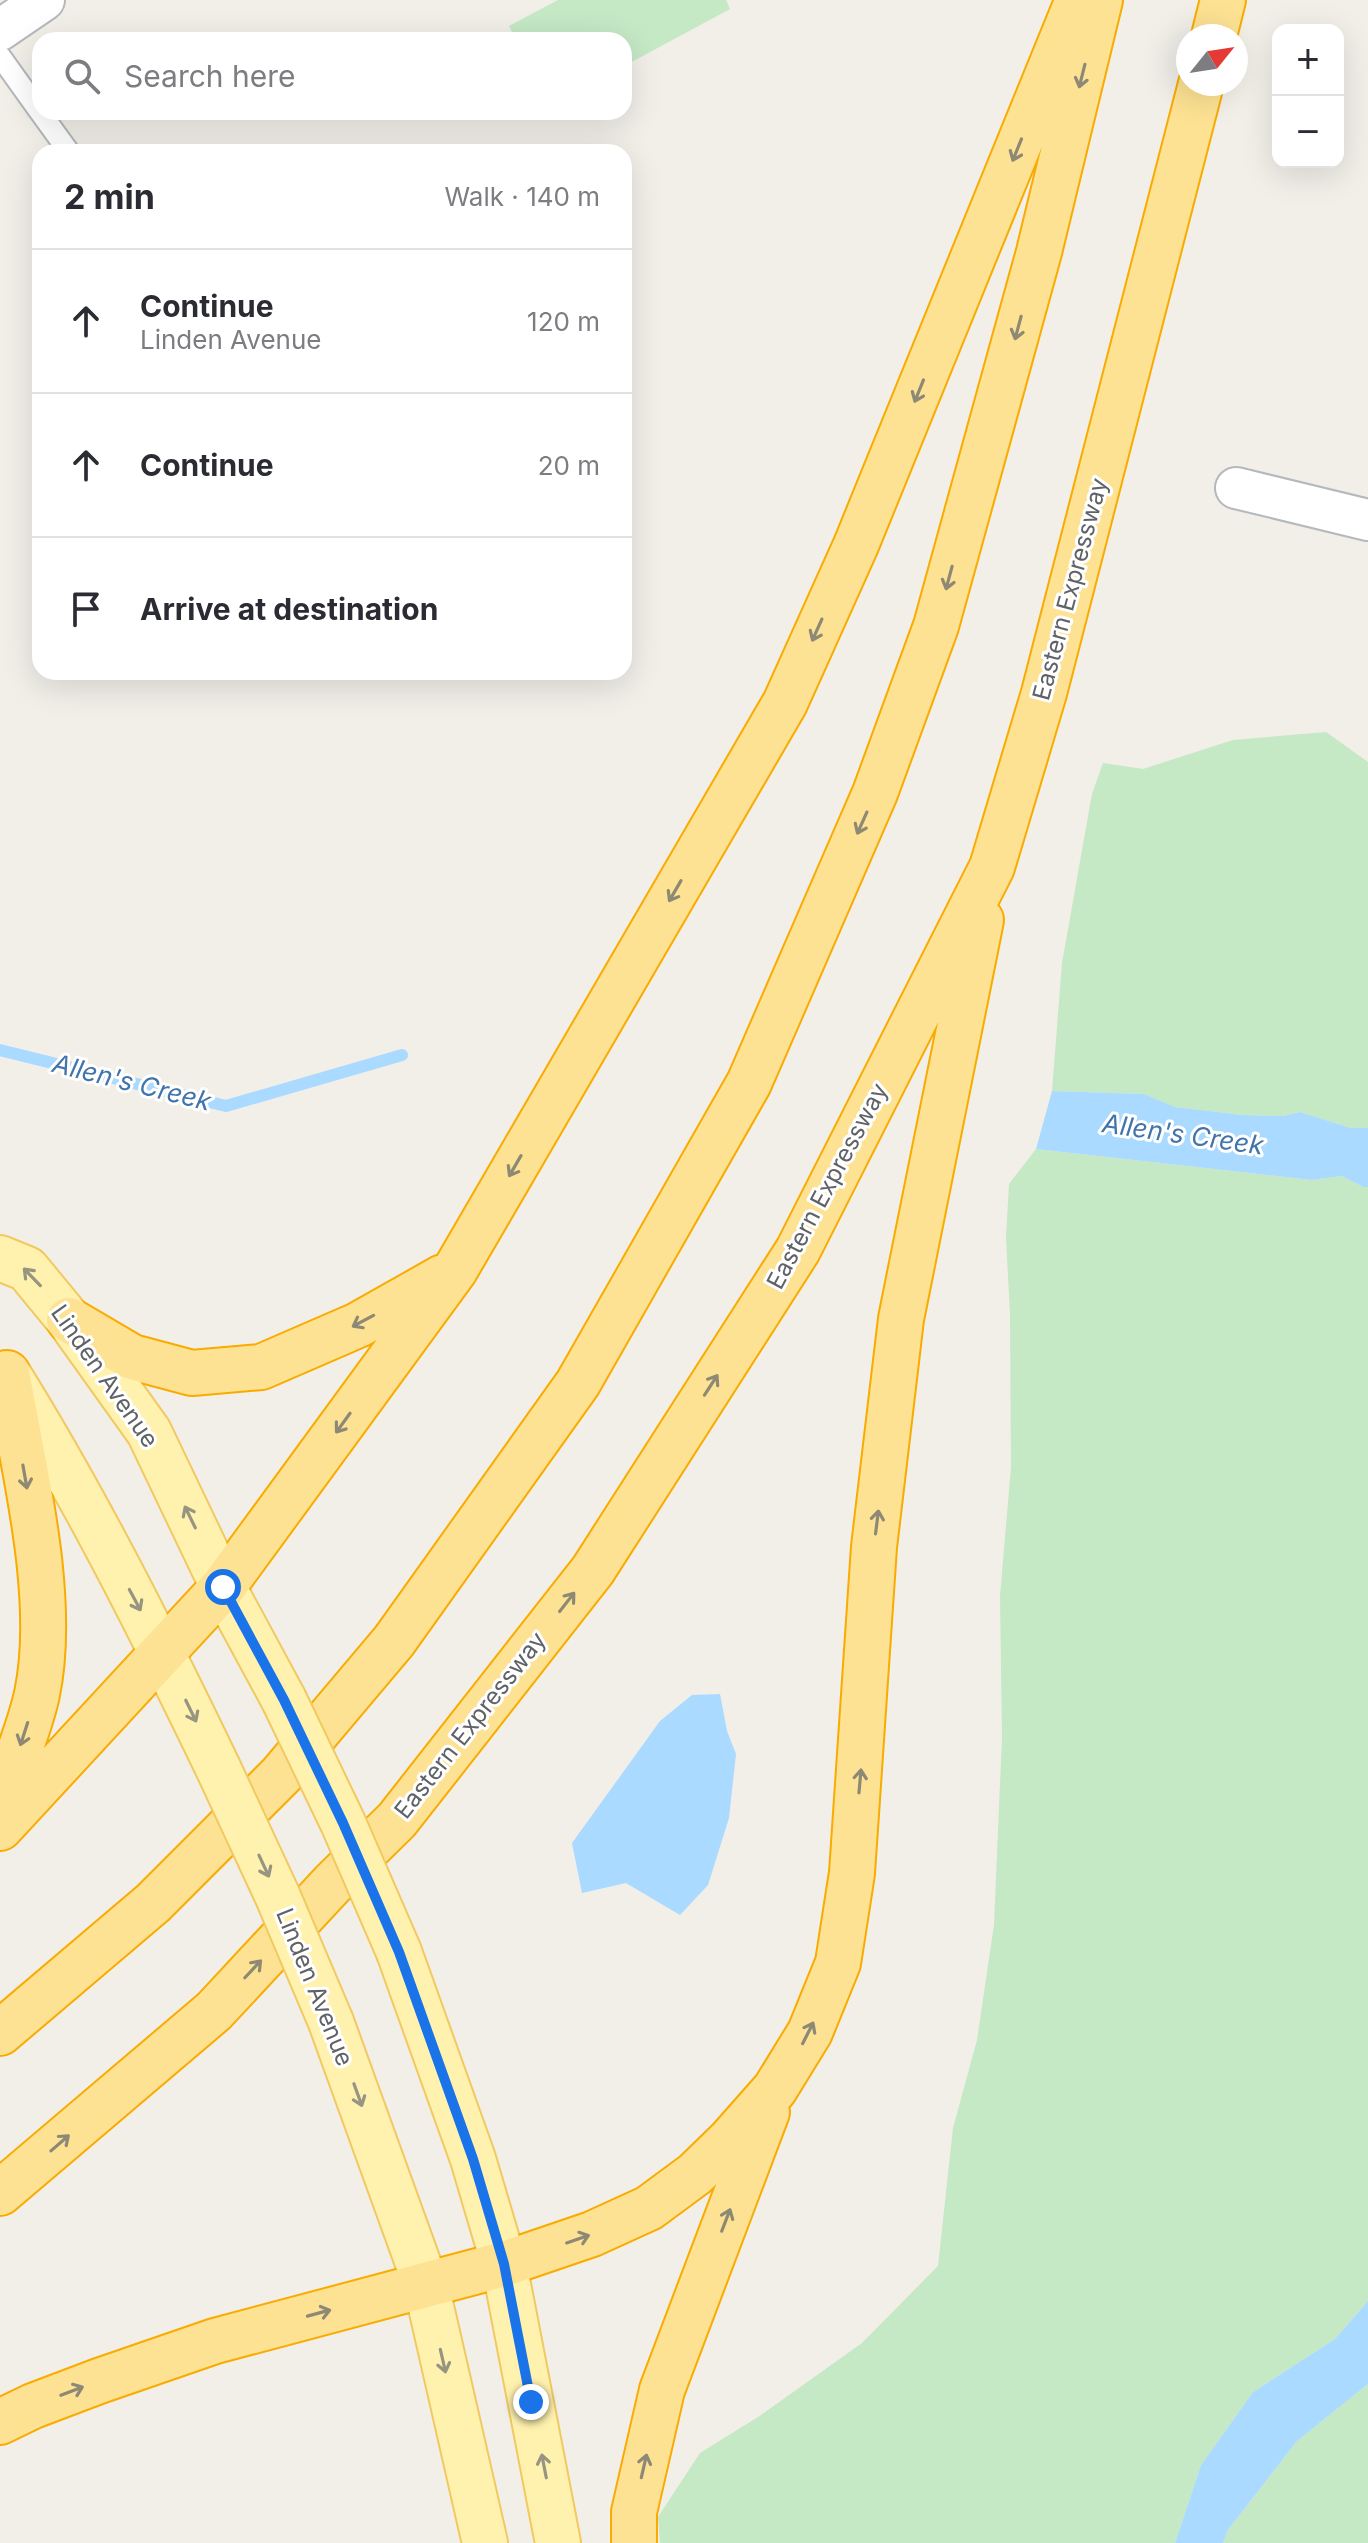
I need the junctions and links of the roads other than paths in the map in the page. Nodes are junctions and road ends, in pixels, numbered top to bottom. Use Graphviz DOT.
graph roads {
  1 [pos="44,0"];
  2 [pos="1078,0"];
  3 [pos="1100,0"];
  4 [pos="1223,0"];
  5 [pos="1217,24"];
  6 [pos="0,30"];
  7 [pos="0,56"];
  8 [pos="1198,96"];
  9 [pos="32,101"];
  10 [pos="46,120"];
  11 [pos="63,144"];
  12 [pos="1236,488"];
  13 [pos="1368,520"];
  14 [pos="992,867"];
  15 [pos="0,1258"];
  16 [pos="455,1270"];
  17 [pos="69,1320"];
  18 [pos="3,1368"];
  19 [pos="223,1587"];
  20 [pos="163,1653"];
  21 [pos="0,1805"];
  22 [pos="0,1828"];
  23 [pos="0,2033"];
  24 [pos="775,2089"];
  25 [pos="0,2193"];
  26 [pos="504,2264"];
  27 [pos="426,2285"];
  28 [pos="0,2422"];
  29 [pos="485,2543"];
  30 [pos="558,2543"];
  31 [pos="634,2543"];
  1 -- 6 [label="street"];
  2 -- 16 [label="highway, one-way"];
  3 -- 23 [label="highway, one-way"];
  4 -- 5 [label="highway"];
  7 -- 9 [label="lane"];
  8 -- 14 [label="highway, Eastern Expressway"];
  10 -- 11 [label="lane"];
  12 -- 13 [label="street"];
  24 -- 14 [label="highway, one-way"];
  25 -- 14 [label="highway, Eastern Expressway, one-way"];
  17 -- 15 [label="main road, Linden Avenue, one-way"];
  16 -- 17 [label="highway, one-way"];
  16 -- 19 [label="highway, one-way"];
  19 -- 17 [label="main road, Linden Avenue, one-way"];
  18 -- 20 [label="main road, Linden Avenue, one-way"];
  18 -- 21 [label="highway, one-way"];
  19 -- 20 [label="highway"];
  19 -- 26 [label="main road, Linden Avenue, bridge"];
  20 -- 22 [label="highway"];
  20 -- 27 [label="main road, Linden Avenue, one-way, bridge"];
  26 -- 24 [label="highway, one-way"];
  31 -- 24 [label="highway, one-way"];
  26 -- 27 [label="highway"];
  30 -- 26 [label="main road, Linden Avenue, one-way"];
  28 -- 27 [label="highway, one-way"];
  27 -- 29 [label="main road, Linden Avenue, one-way"];
}
